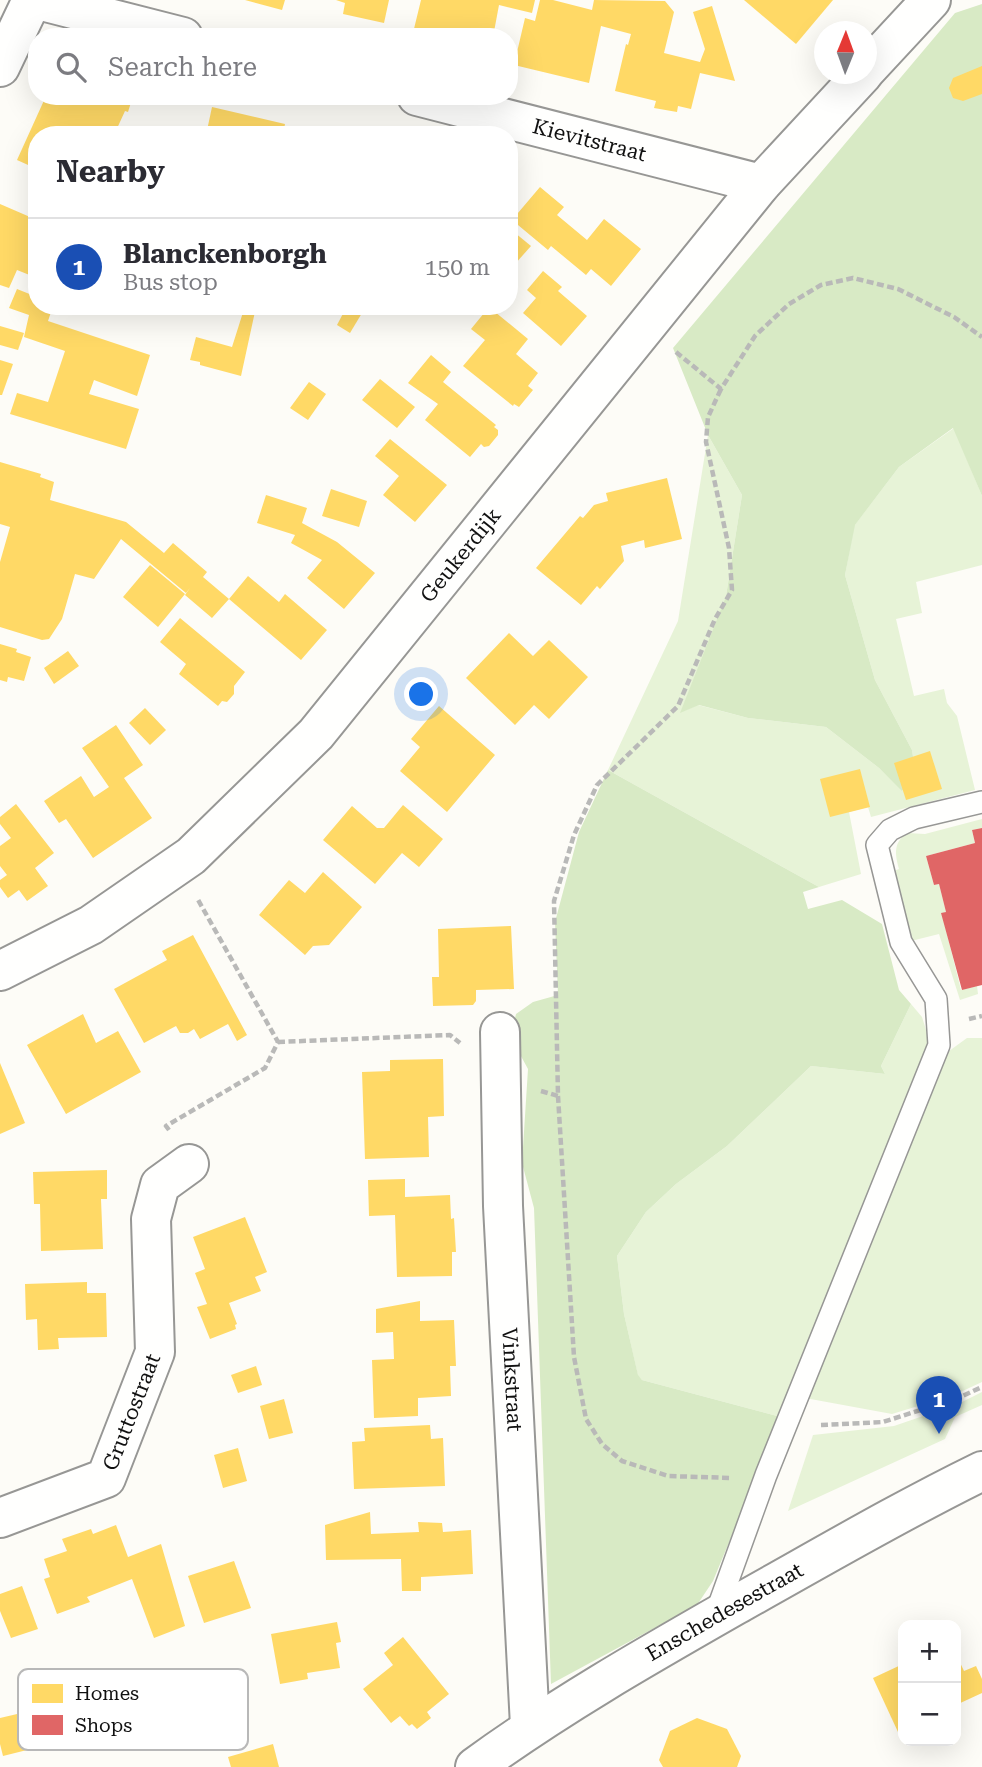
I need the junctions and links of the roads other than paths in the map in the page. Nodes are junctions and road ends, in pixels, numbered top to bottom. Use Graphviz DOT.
graph roads {
  1 [pos="32,0"];
  2 [pos="38,0"];
  3 [pos="931,0"];
  4 [pos="148,28"];
  5 [pos="877,59"];
  6 [pos="0,66"];
  7 [pos="854,84"];
  8 [pos="452,105"];
  9 [pos="761,184"];
  10 [pos="982,802"];
  11 [pos="0,971"];
  12 [pos="500,1032"];
  13 [pos="189,1164"];
  14 [pos="982,1471"];
  15 [pos="0,1518"];
  16 [pos="714,1618"];
  17 [pos="530,1726"];
  18 [pos="475,1767"];
  1 -- 6 [label="street"];
  2 -- 4 [label="street"];
  3 -- 5 [label="street, Geukerdijk"];
  7 -- 9 [label="street, Geukerdijk"];
  8 -- 9 [label="street, Kievitstraat"];
  9 -- 11 [label="street, Geukerdijk"];
  10 -- 16 [label="lane"];
  12 -- 17 [label="street, Vinkstraat"];
  13 -- 15 [label="street, Gruttostraat"];
  14 -- 16 [label="street, Enschedesestraat"];
  16 -- 17 [label="street, Enschedesestraat"];
  17 -- 18 [label="street, Enschedesestraat"];
}
